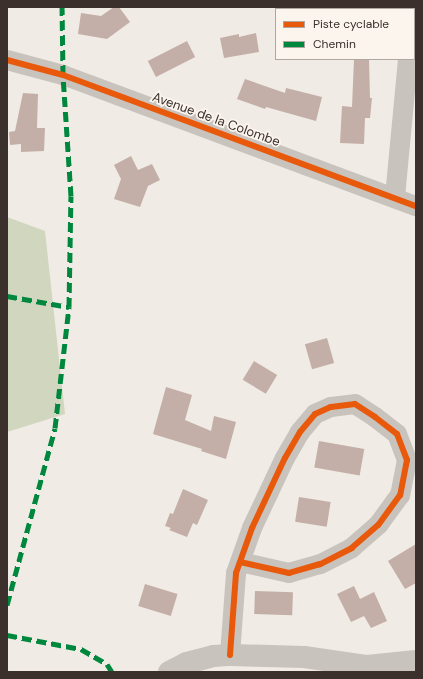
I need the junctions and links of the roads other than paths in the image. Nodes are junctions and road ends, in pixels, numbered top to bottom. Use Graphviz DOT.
graph roads {
  1 [pos="7,60"];
  2 [pos="408,60"];
  3 [pos="395,198"];
  4 [pos="416,206"];
  5 [pos="240,562"];
  6 [pos="230,654"];
  7 [pos="416,661"];
  8 [pos="169,672"];
  1 -- 3 [label="street, Avenue de la Colombe"];
  2 -- 3 [label="street"];
  3 -- 4 [label="street, Avenue de la Colombe"];
  5 -- 5 [label="street"];
  5 -- 6 [label="street"];
  6 -- 7 [label="street"];
  6 -- 8 [label="street"];
}
